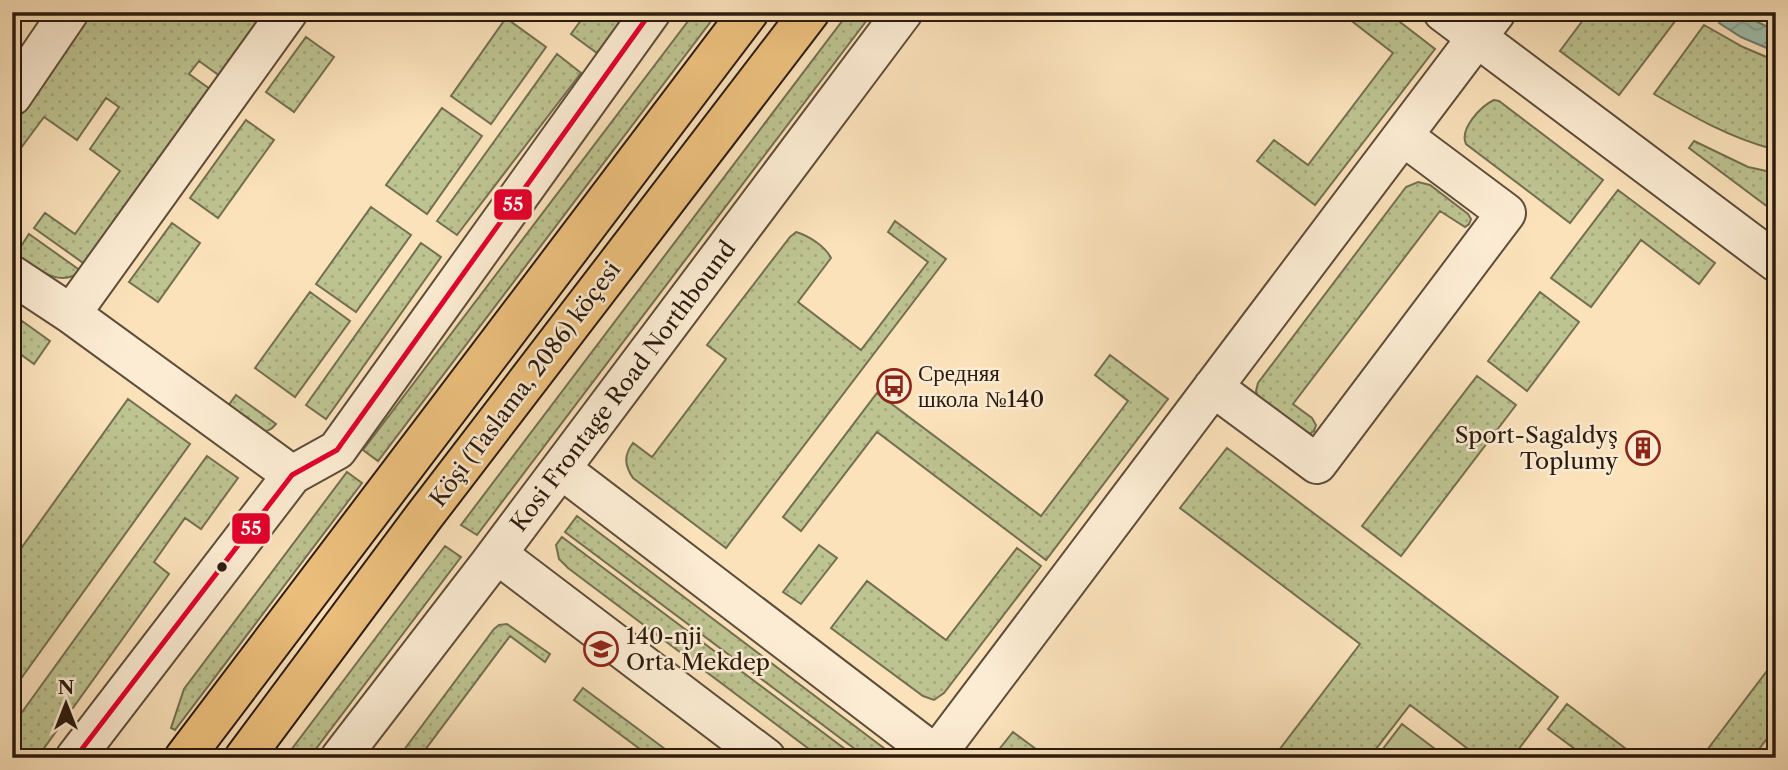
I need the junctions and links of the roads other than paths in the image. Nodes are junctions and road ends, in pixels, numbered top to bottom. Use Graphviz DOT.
graph roads {
  1 [pos="69,12"];
  2 [pos="288,12"];
  3 [pos="651,12"];
  4 [pos="750,12"];
  5 [pos="810,12"];
  6 [pos="903,12"];
  7 [pos="1443,12"];
  8 [pos="1486,25"];
  9 [pos="12,96"];
  10 [pos="1403,136"];
  11 [pos="1776,262"];
  12 [pos="14,279"];
  13 [pos="71,314"];
  14 [pos="1213,387"];
  15 [pos="561,469"];
  16 [pos="292,475"];
  17 [pos="497,554"];
  18 [pos="938,756"];
  19 [pos="75,758"];
  20 [pos="184,758"];
  21 [pos="244,758"];
  22 [pos="340,758"];
  23 [pos="766,758"];
  1 -- 9 [label="street"];
  2 -- 13 [label="street"];
  3 -- 16 [label="street"];
  4 -- 20 [label="main road, Köşi (Taslama, 2086) köçesi"];
  5 -- 21 [label="main road, Köşi (Taslama, 2086) köçesi"];
  6 -- 15 [label="street, Kosi Frontage Road Northbound"];
  7 -- 8 [label="street"];
  8 -- 10 [label="street"];
  8 -- 11 [label="street"];
  10 -- 14 [label="street"];
  10 -- 14 [label="street"];
  12 -- 13 [label="street"];
  13 -- 16 [label="street"];
  14 -- 18 [label="street"];
  15 -- 17 [label="street, Kosi Frontage Road Northbound"];
  15 -- 18 [label="street"];
  16 -- 19 [label="street"];
  17 -- 22 [label="street, Kosi Frontage Road Northbound"];
  17 -- 23 [label="street"];
}
